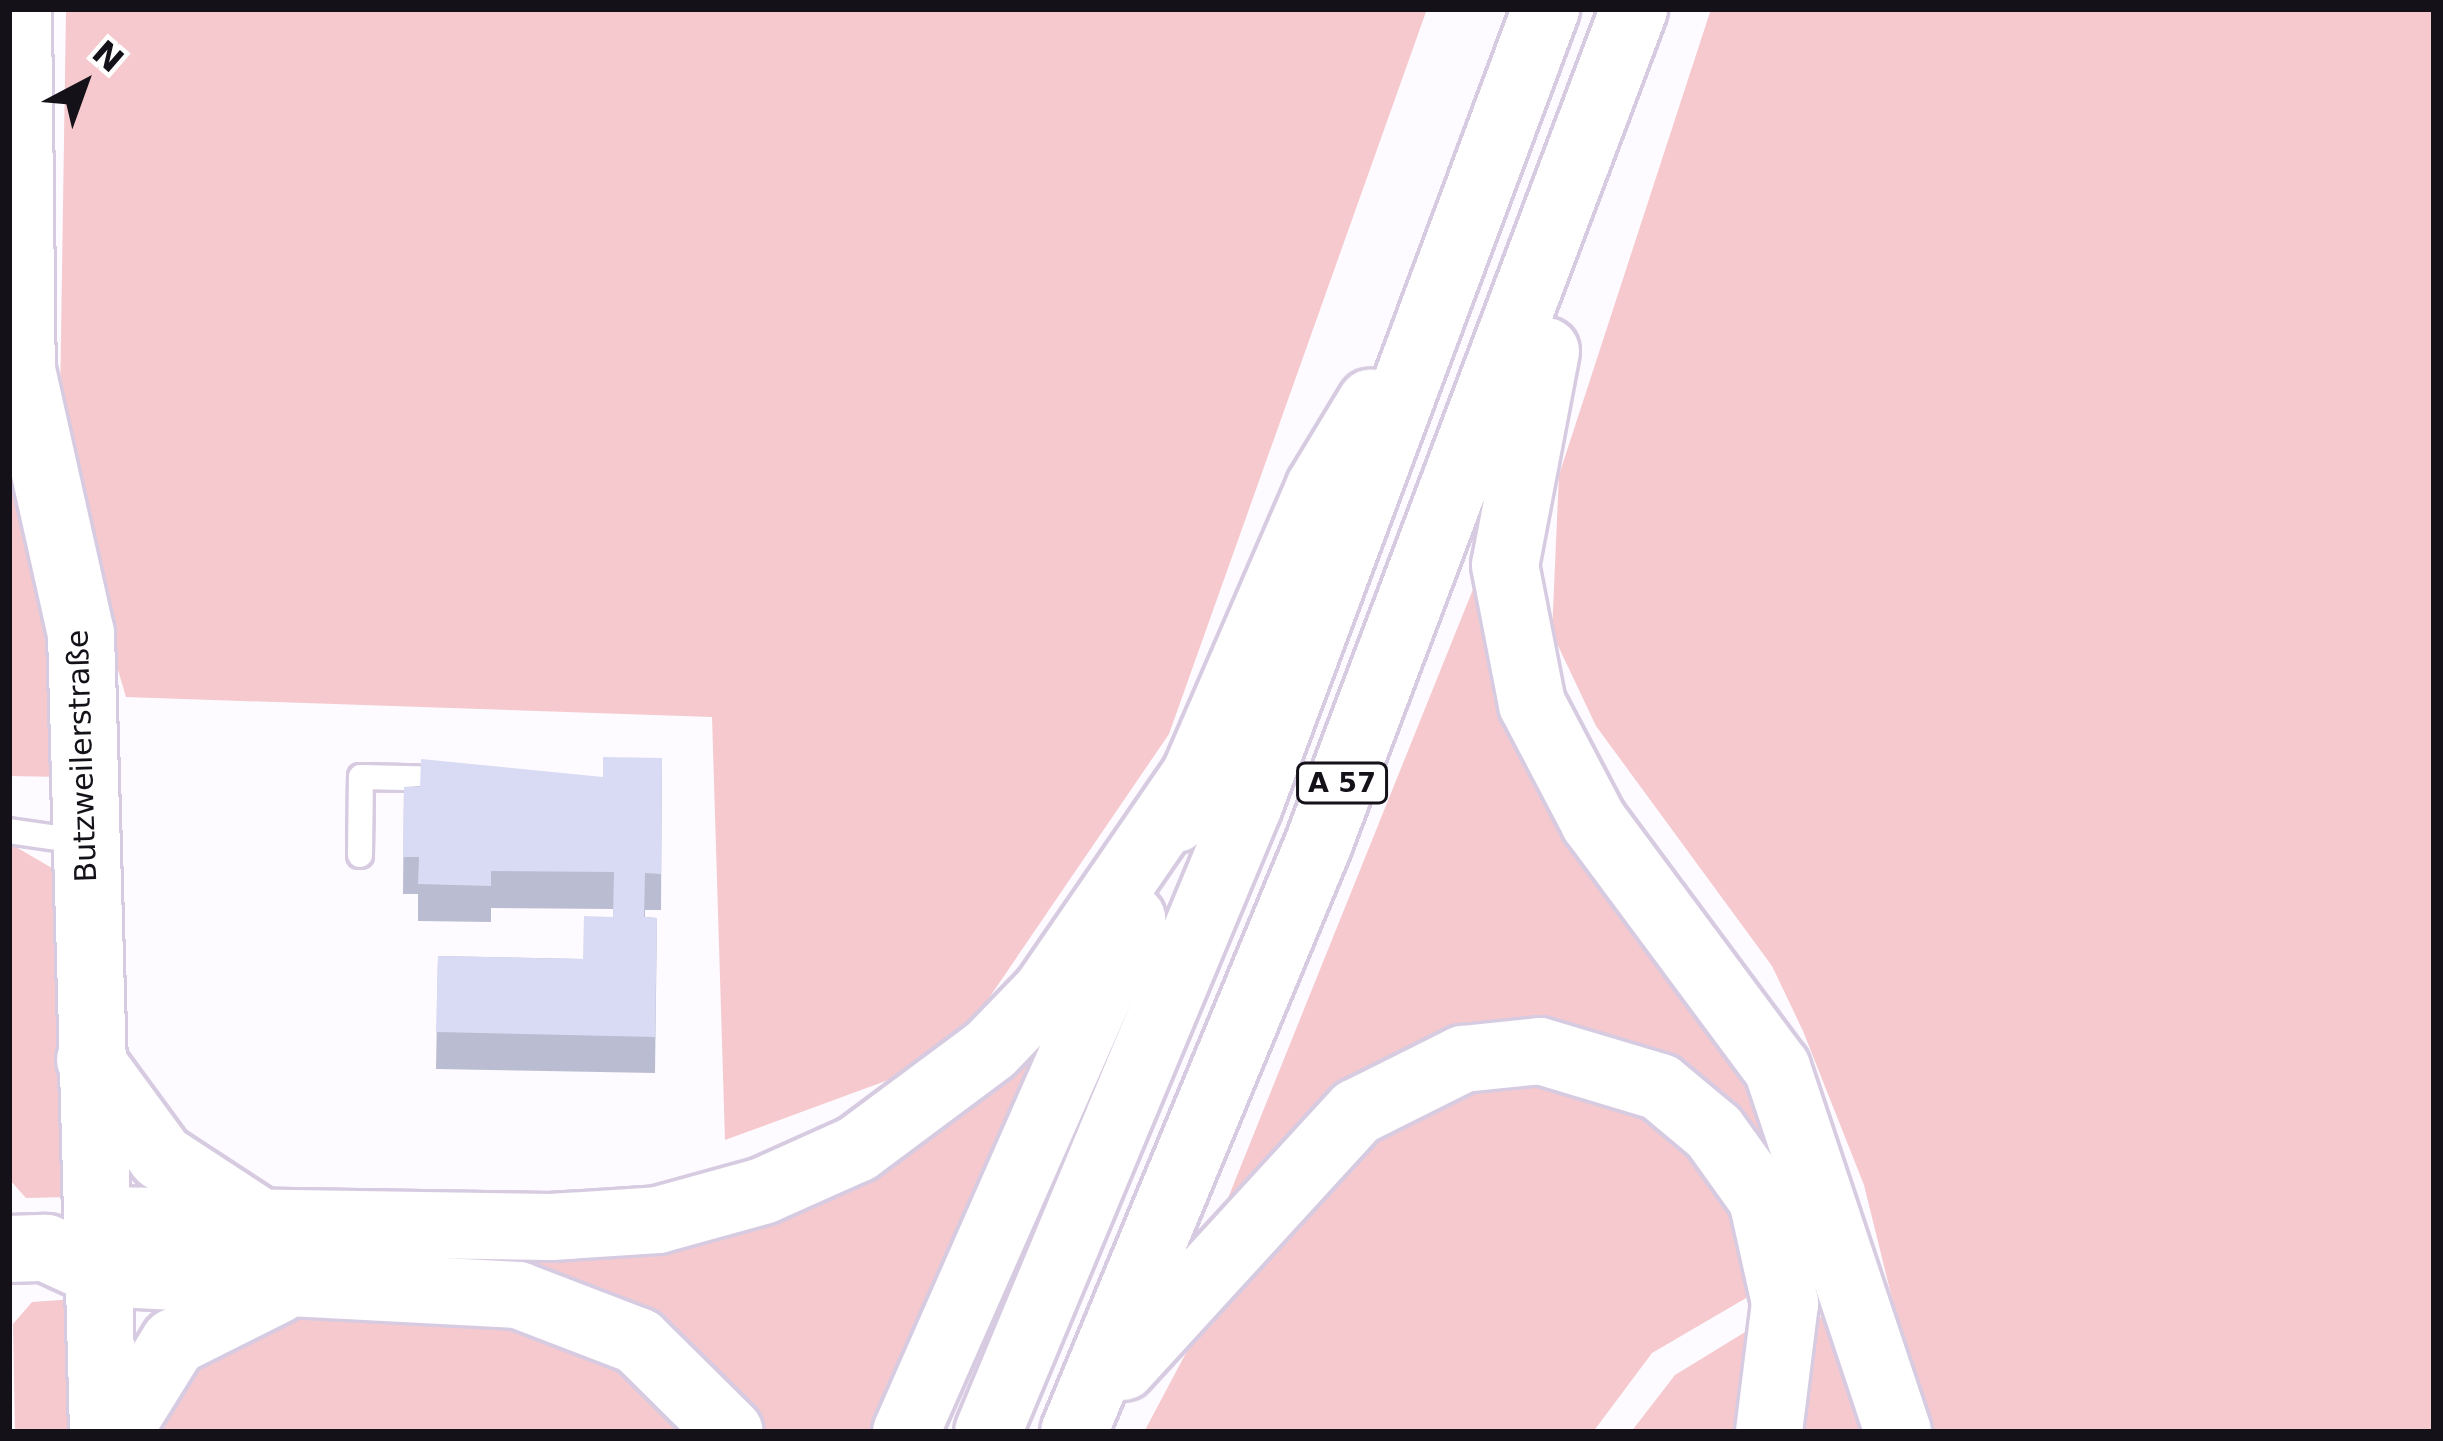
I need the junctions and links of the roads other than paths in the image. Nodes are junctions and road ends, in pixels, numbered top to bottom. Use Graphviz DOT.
graph roads {
  1 [pos="18,9"];
  2 [pos="1546,9"];
  3 [pos="1634,9"];
  4 [pos="1591,146"];
  5 [pos="1429,336"];
  6 [pos="1194,776"];
  7 [pos="472,780"];
  8 [pos="9,831"];
  9 [pos="87,842"];
  10 [pos="360,855"];
  11 [pos="90,1060"];
  12 [pos="265,1225"];
  13 [pos="64,1247"];
  14 [pos="304,1282"];
  15 [pos="1078,1424"];
  16 [pos="103,1432"];
  17 [pos="118,1432"];
  18 [pos="730,1432"];
  19 [pos="906,1432"];
  20 [pos="988,1432"];
  21 [pos="1769,1432"];
  22 [pos="1898,1432"];
  1 -- 9 [label="main road, Butzweilerstraße"];
  2 -- 5 [label="main road, A 57"];
  3 -- 4 [label="main road, A 57"];
  4 -- 15 [label="main road, A 57"];
  4 -- 22 [label="main road"];
  5 -- 6 [label="main road"];
  5 -- 20 [label="main road, A 57"];
  6 -- 12 [label="main road"];
  6 -- 19 [label="main road"];
  7 -- 10 [label="lane"];
  8 -- 9 [label="lane"];
  9 -- 11 [label="main road, Butzweilerstraße"];
  11 -- 12 [label="main road"];
  11 -- 13 [label="main road, Butzweilerstraße"];
  12 -- 13 [label="main road"];
  13 -- 14 [label="main road"];
  13 -- 16 [label="main road, Butzweilerstraße"];
  14 -- 17 [label="main road"];
  14 -- 18 [label="main road"];
  15 -- 21 [label="main road"];
}
